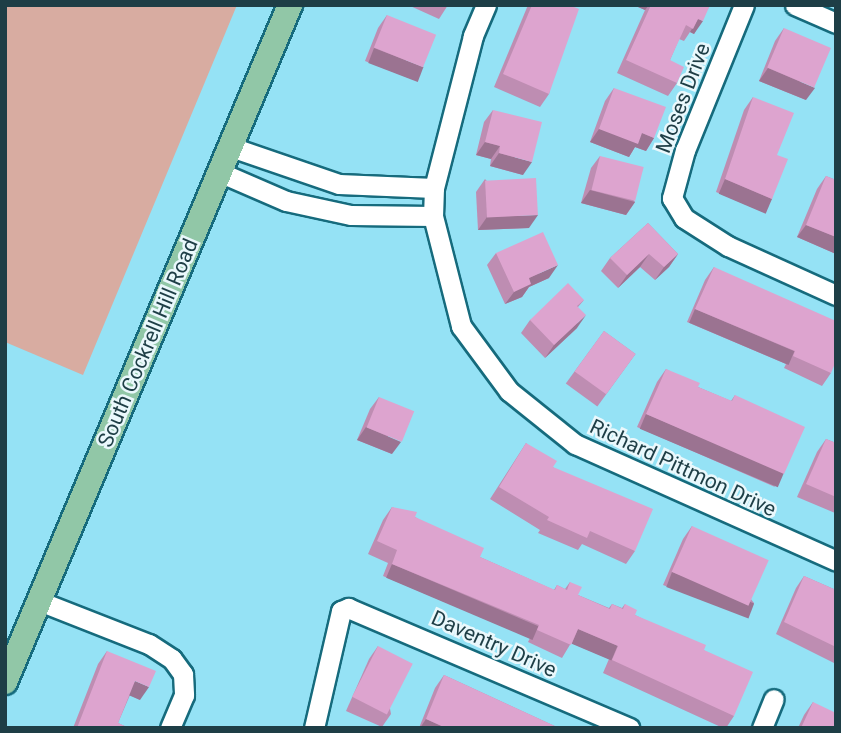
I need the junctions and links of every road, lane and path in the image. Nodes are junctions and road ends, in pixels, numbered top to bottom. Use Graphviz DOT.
graph roads {
  1 [pos="290,5"];
  2 [pos="486,5"];
  3 [pos="744,5"];
  4 [pos="795,5"];
  5 [pos="836,23"];
  6 [pos="231,147"];
  7 [pos="219,172"];
  8 [pos="434,188"];
  9 [pos="433,216"];
  10 [pos="836,295"];
  11 [pos="836,561"];
  12 [pos="39,601"];
  13 [pos="5,681"];
  14 [pos="774,699"];
  15 [pos="170,728"];
  16 [pos="314,728"];
  17 [pos="629,728"];
  18 [pos="762,728"];
  1 -- 6 [label="main road, South Cockrell Hill Road"];
  2 -- 8 [label="street, Richard Pittmon Drive"];
  3 -- 10 [label="street, Moses Drive"];
  4 -- 5 [label="street"];
  6 -- 7 [label="main road, South Cockrell Hill Road"];
  6 -- 8 [label="street"];
  7 -- 9 [label="street"];
  7 -- 12 [label="main road, South Cockrell Hill Road"];
  8 -- 9 [label="street, Richard Pittmon Drive"];
  9 -- 11 [label="street, Richard Pittmon Drive"];
  12 -- 13 [label="main road, South Cockrell Hill Road"];
  12 -- 15 [label="street"];
  14 -- 18 [label="street"];
  16 -- 17 [label="street, Daventry Drive"];
}
